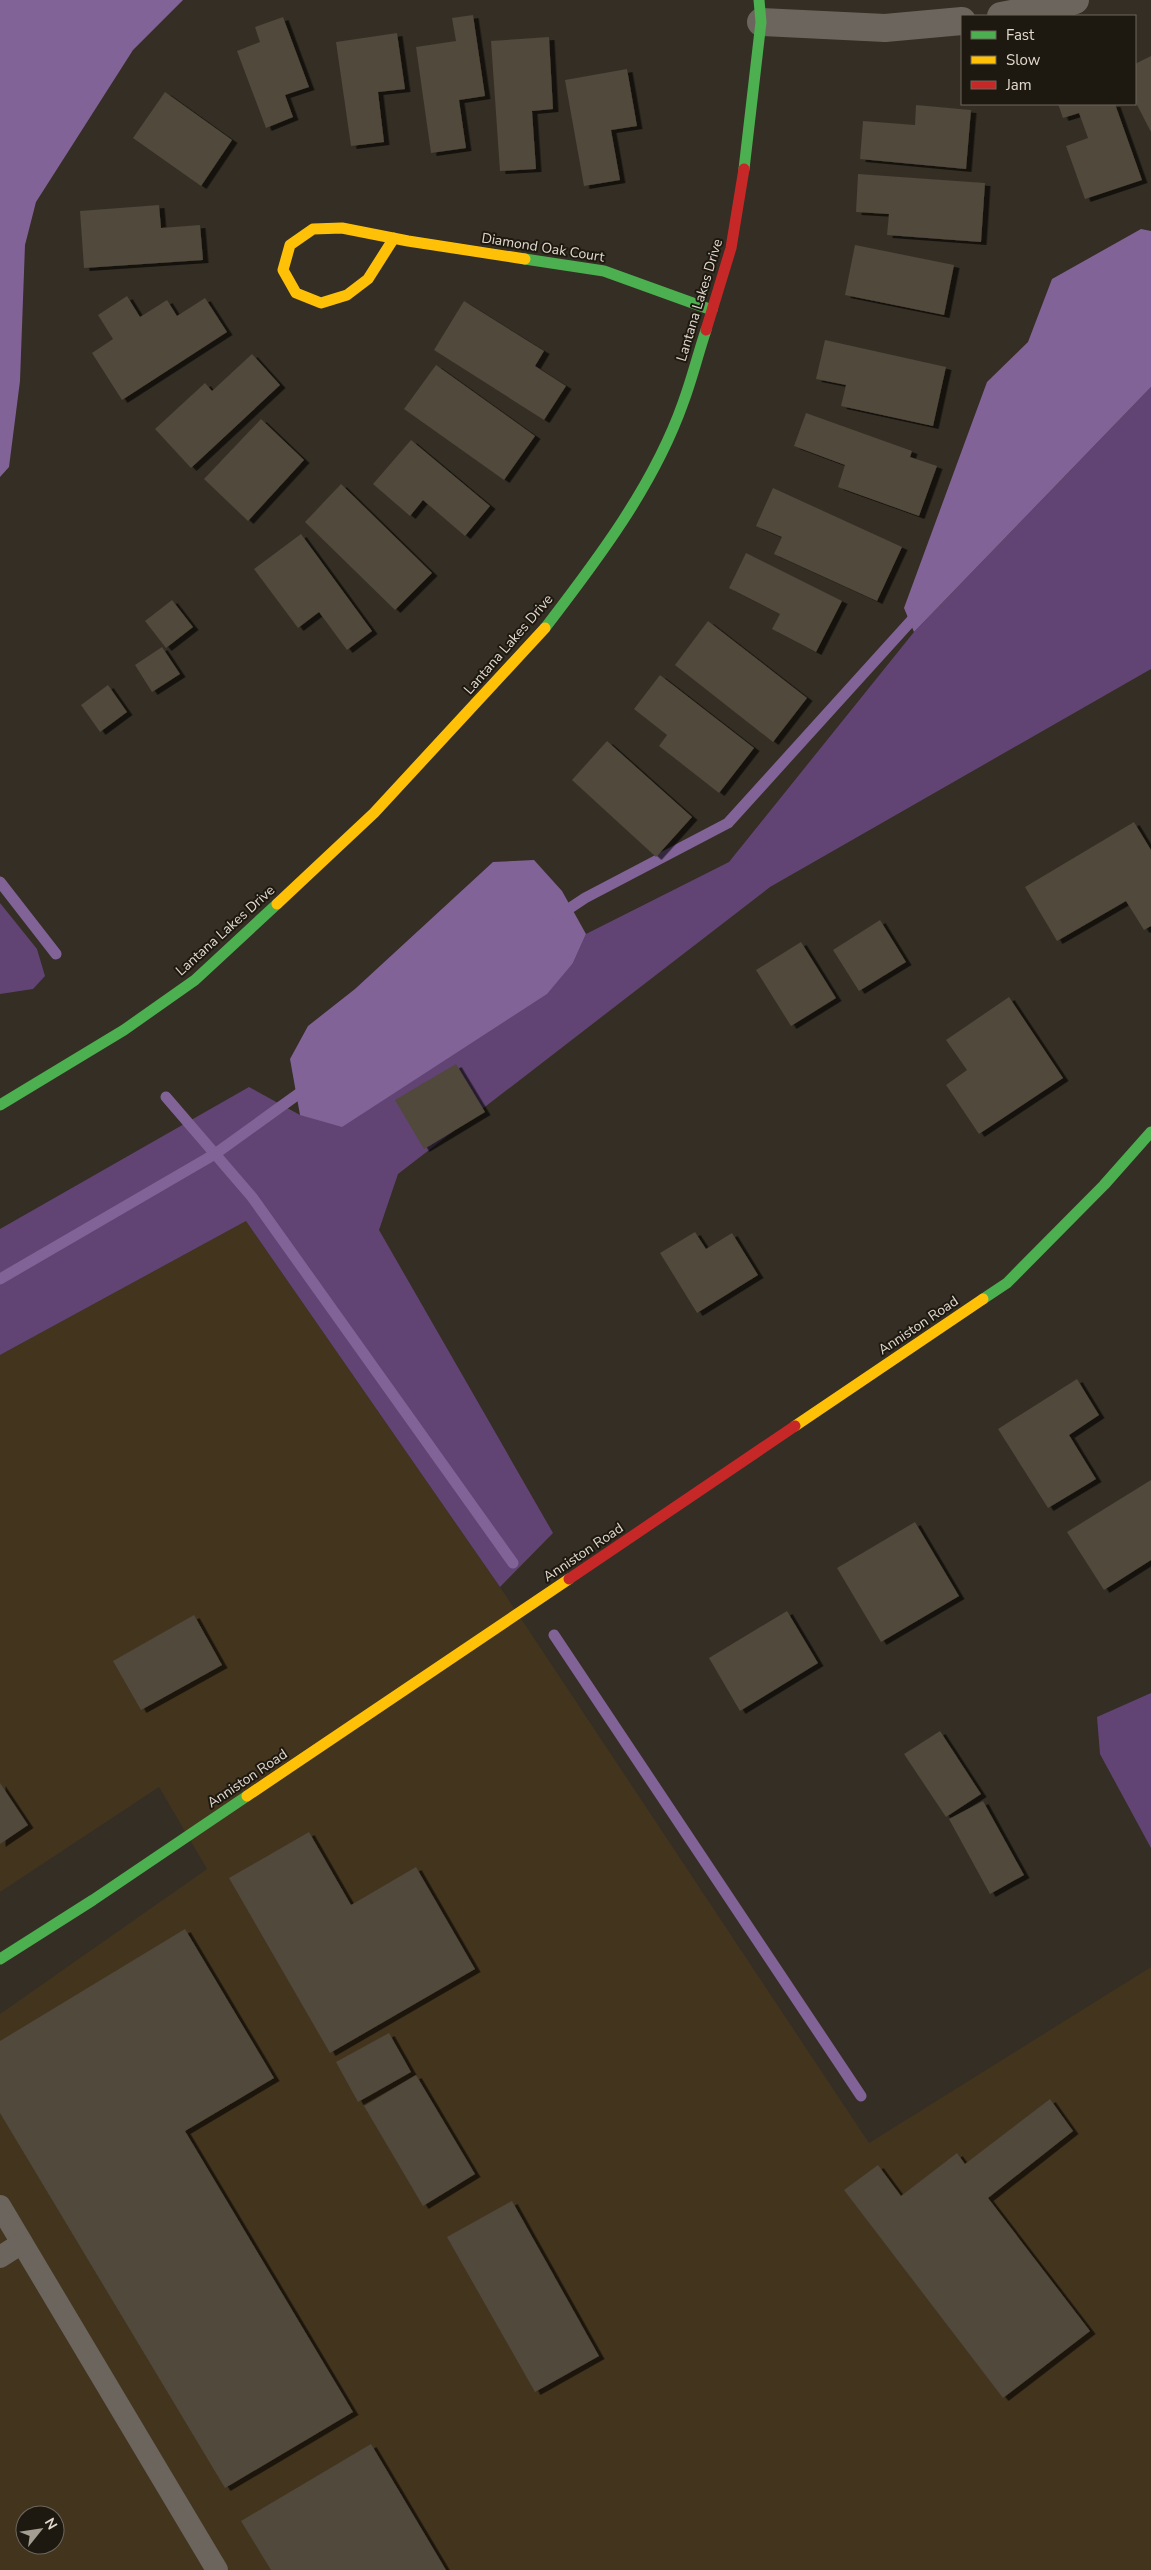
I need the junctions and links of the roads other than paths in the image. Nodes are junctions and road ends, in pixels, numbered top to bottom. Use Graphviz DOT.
graph roads {
  1 [pos="1075,0"];
  2 [pos="760,11"];
  3 [pos="1006,15"];
  4 [pos="961,21"];
  5 [pos="394,238"];
  6 [pos="712,310"];
  7 [pos="0,1105"];
  8 [pos="1151,1132"];
  9 [pos="0,1959"];
  10 [pos="0,2206"];
  11 [pos="22,2243"];
  12 [pos="0,2257"];
  13 [pos="217,2570"];
  1 -- 3 [label="street"];
  2 -- 4 [label="street"];
  2 -- 6 [label="street, Lantana Lakes Drive"];
  5 -- 5 [label="street, Diamond Oak Court"];
  5 -- 6 [label="street, Diamond Oak Court"];
  6 -- 7 [label="street, Lantana Lakes Drive"];
  8 -- 9 [label="street, Anniston Road"];
  10 -- 11 [label="lane"];
  11 -- 12 [label="lane"];
  11 -- 13 [label="lane"];
}
